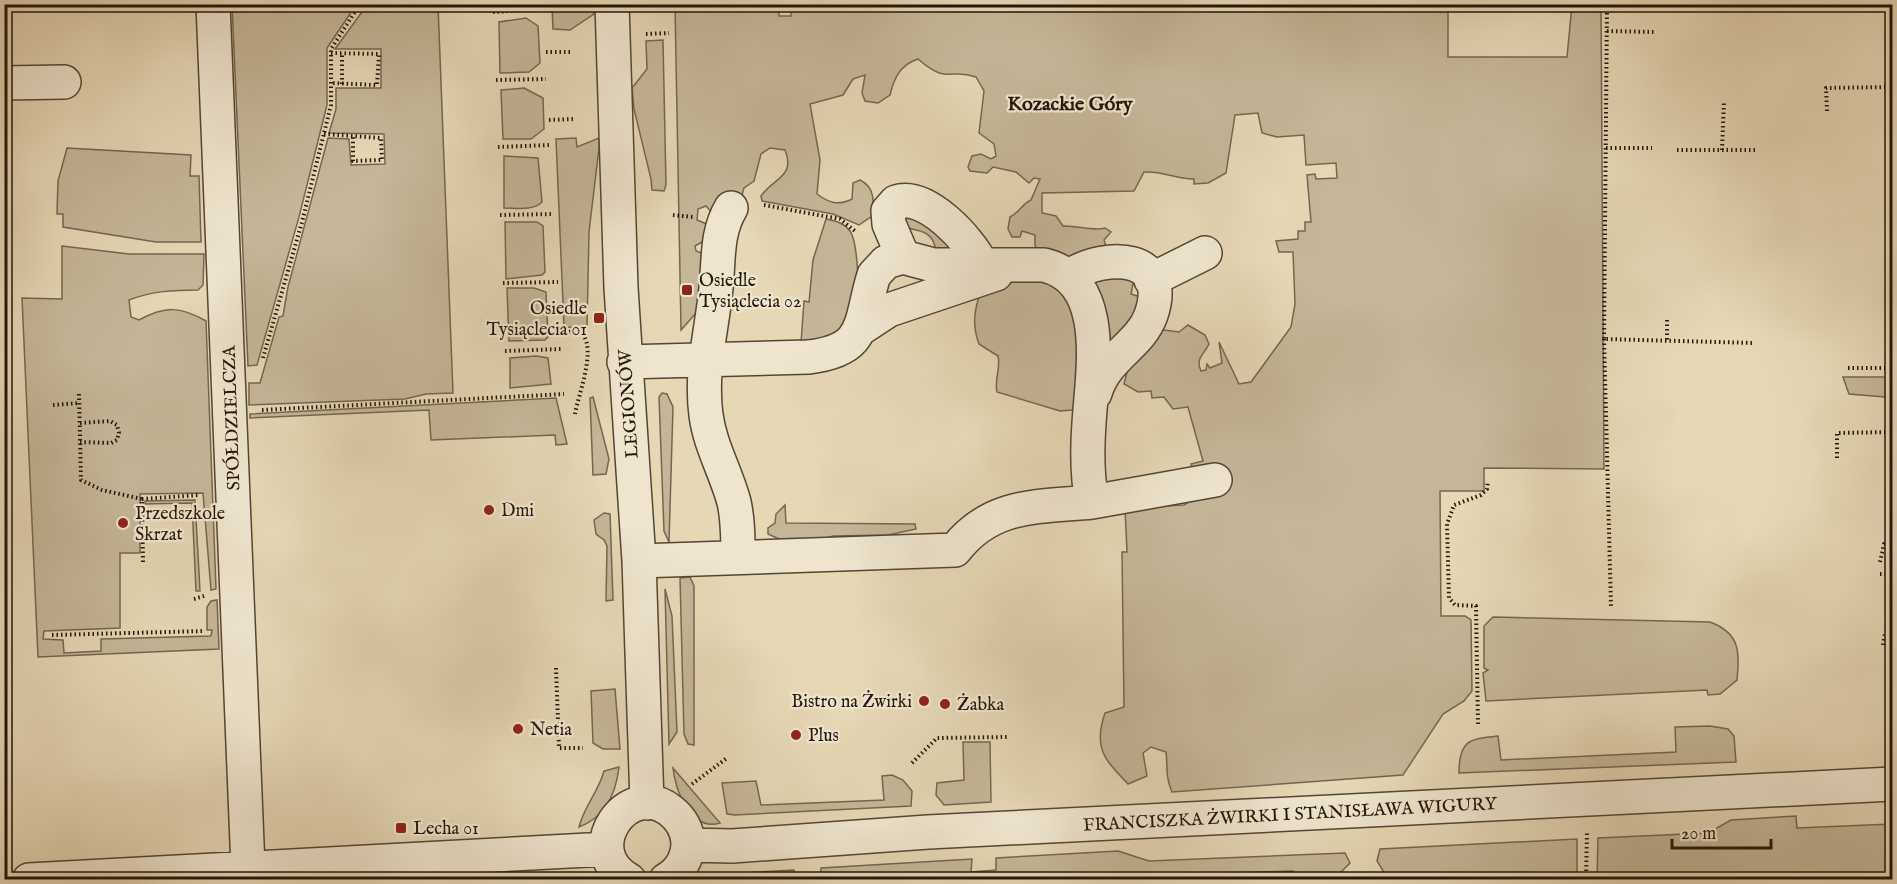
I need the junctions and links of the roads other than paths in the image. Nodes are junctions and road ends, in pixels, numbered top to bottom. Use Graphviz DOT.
graph roads {
  1 [pos="213,4"];
  2 [pos="612,4"];
  3 [pos="64,82"];
  4 [pos="4,83"];
  5 [pos="731,208"];
  6 [pos="1205,253"];
  7 [pos="903,257"];
  8 [pos="982,265"];
  9 [pos="1027,265"];
  10 [pos="1069,276"];
  11 [pos="1151,280"];
  12 [pos="860,329"];
  13 [pos="705,361"];
  14 [pos="624,362"];
  15 [pos="1090,412"];
  16 [pos="1215,480"];
  17 [pos="1092,502"];
  18 [pos="738,556"];
  19 [pos="639,561"];
  20 [pos="1893,784"];
  21 [pos="648,803"];
  22 [pos="688,845"];
  23 [pos="607,849"];
  24 [pos="248,868"];
  25 [pos="196,875"];
  26 [pos="28,879"];
  27 [pos="629,879"];
  28 [pos="666,879"];
  1 -- 24 [label="street, SPÓŁDZIELCZA"];
  2 -- 14 [label="street, LEGIONÓW"];
  3 -- 4 [label="street"];
  5 -- 13 [label="street"];
  6 -- 11 [label="street"];
  7 -- 8 [label="street"];
  7 -- 8 [label="street"];
  7 -- 12 [label="street"];
  8 -- 9 [label="street"];
  9 -- 10 [label="street"];
  9 -- 12 [label="street"];
  10 -- 11 [label="street"];
  10 -- 15 [label="street"];
  11 -- 15 [label="street"];
  12 -- 13 [label="street"];
  13 -- 14 [label="street"];
  13 -- 18 [label="street"];
  14 -- 19 [label="street, LEGIONÓW"];
  15 -- 17 [label="street"];
  16 -- 17 [label="street"];
  17 -- 18 [label="street"];
  18 -- 19 [label="street"];
  19 -- 21 [label="street, LEGIONÓW"];
  20 -- 22 [label="street, FRANCISZKA ŻWIRKI I STANISŁAWA WIGURY"];
  21 -- 22 [label="street"];
  21 -- 23 [label="street"];
  22 -- 28 [label="street"];
  23 -- 24 [label="street"];
  23 -- 27 [label="street"];
  24 -- 25 [label="street"];
  25 -- 26 [label="street"];
}
